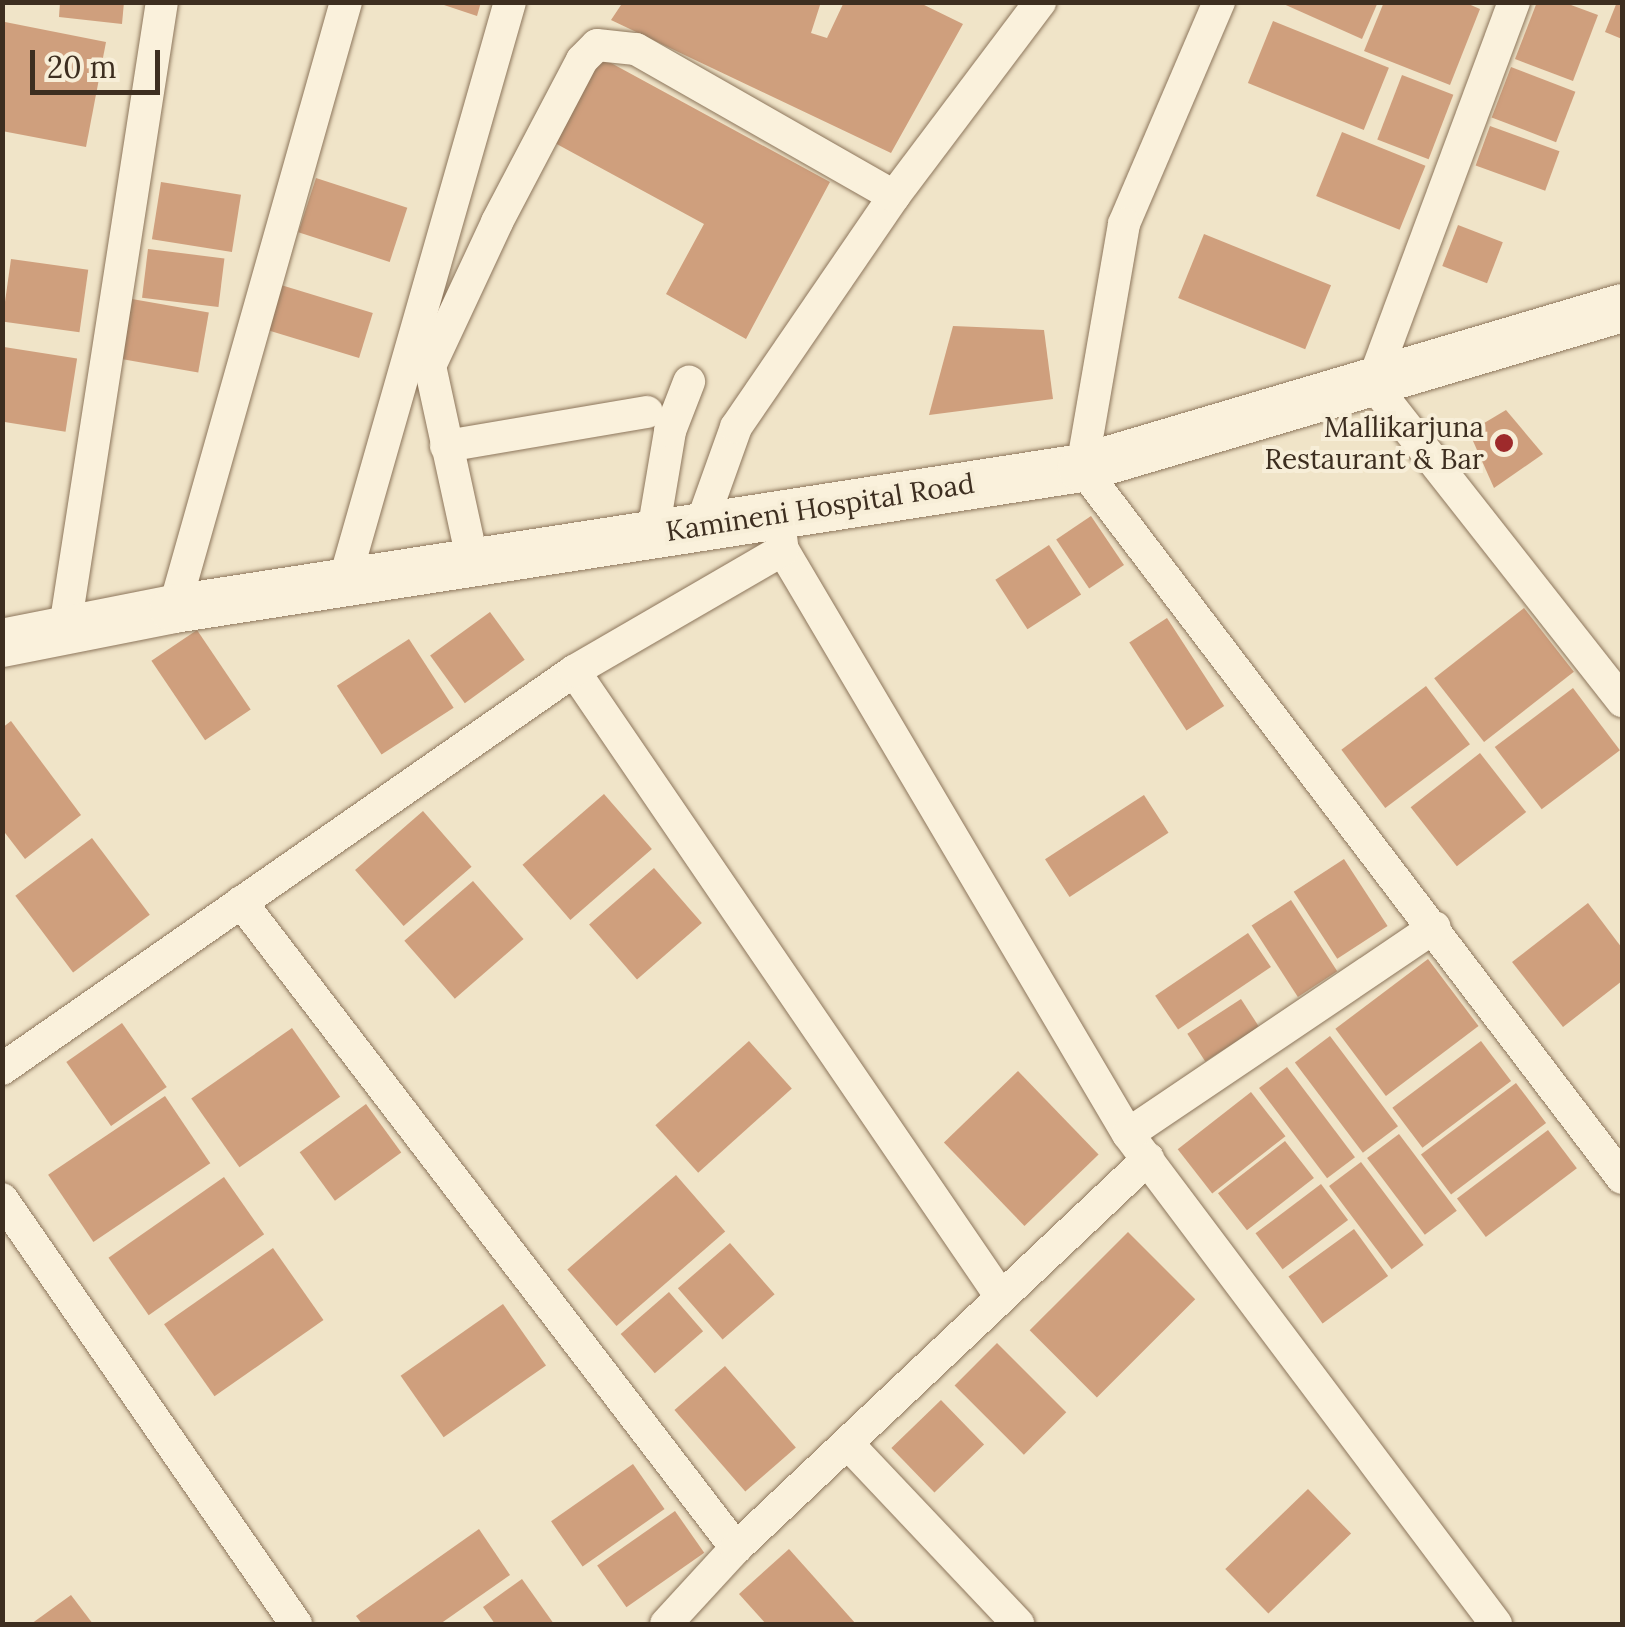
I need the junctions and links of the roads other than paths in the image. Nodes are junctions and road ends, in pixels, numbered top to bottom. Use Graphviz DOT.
graph roads {
  1 [pos="162,2"];
  2 [pos="346,2"];
  3 [pos="510,2"];
  4 [pos="1040,2"];
  5 [pos="1219,2"];
  6 [pos="1514,2"];
  7 [pos="894,196"];
  8 [pos="1622,308"];
  9 [pos="689,382"];
  10 [pos="1372,383"];
  11 [pos="647,412"];
  12 [pos="446,446"];
  13 [pos="1082,468"];
  14 [pos="701,524"];
  15 [pos="780,531"];
  16 [pos="652,532"];
  17 [pos="473,563"];
  18 [pos="344,582"];
  19 [pos="174,609"];
  20 [pos="64,634"];
  21 [pos="2,643"];
  22 [pos="574,671"];
  23 [pos="1622,701"];
  24 [pos="241,902"];
  25 [pos="1435,928"];
  26 [pos="2,1069"];
  27 [pos="1138,1146"];
  28 [pos="1622,1178"];
  29 [pos="2,1198"];
  30 [pos="999,1294"];
  31 [pos="848,1444"];
  32 [pos="736,1548"];
  33 [pos="296,1624"];
  34 [pos="666,1624"];
  35 [pos="1018,1624"];
  36 [pos="1496,1624"];
  1 -- 20 [label="street"];
  2 -- 19 [label="street"];
  3 -- 18 [label="street"];
  4 -- 7 [label="street"];
  5 -- 13 [label="street"];
  6 -- 10 [label="street"];
  7 -- 12 [label="street"];
  7 -- 14 [label="street"];
  8 -- 10 [label="street, Kamineni Hospital Road"];
  9 -- 16 [label="street"];
  10 -- 13 [label="street, Kamineni Hospital Road"];
  10 -- 23 [label="street"];
  11 -- 12 [label="street"];
  12 -- 17 [label="street"];
  13 -- 15 [label="street, Kamineni Hospital Road"];
  13 -- 25 [label="street"];
  14 -- 15 [label="street, Kamineni Hospital Road"];
  14 -- 16 [label="street, Kamineni Hospital Road"];
  15 -- 22 [label="street"];
  15 -- 27 [label="street"];
  16 -- 17 [label="street, Kamineni Hospital Road"];
  17 -- 18 [label="street, Kamineni Hospital Road"];
  18 -- 19 [label="street, Kamineni Hospital Road"];
  19 -- 20 [label="street, Kamineni Hospital Road"];
  20 -- 21 [label="street, Kamineni Hospital Road"];
  22 -- 24 [label="street"];
  22 -- 30 [label="street"];
  24 -- 26 [label="street"];
  24 -- 32 [label="street"];
  25 -- 27 [label="street"];
  25 -- 28 [label="street"];
  27 -- 30 [label="street"];
  27 -- 36 [label="street"];
  29 -- 33 [label="street"];
  30 -- 31 [label="street"];
  31 -- 32 [label="street"];
  31 -- 35 [label="street"];
  32 -- 34 [label="street"];
}
